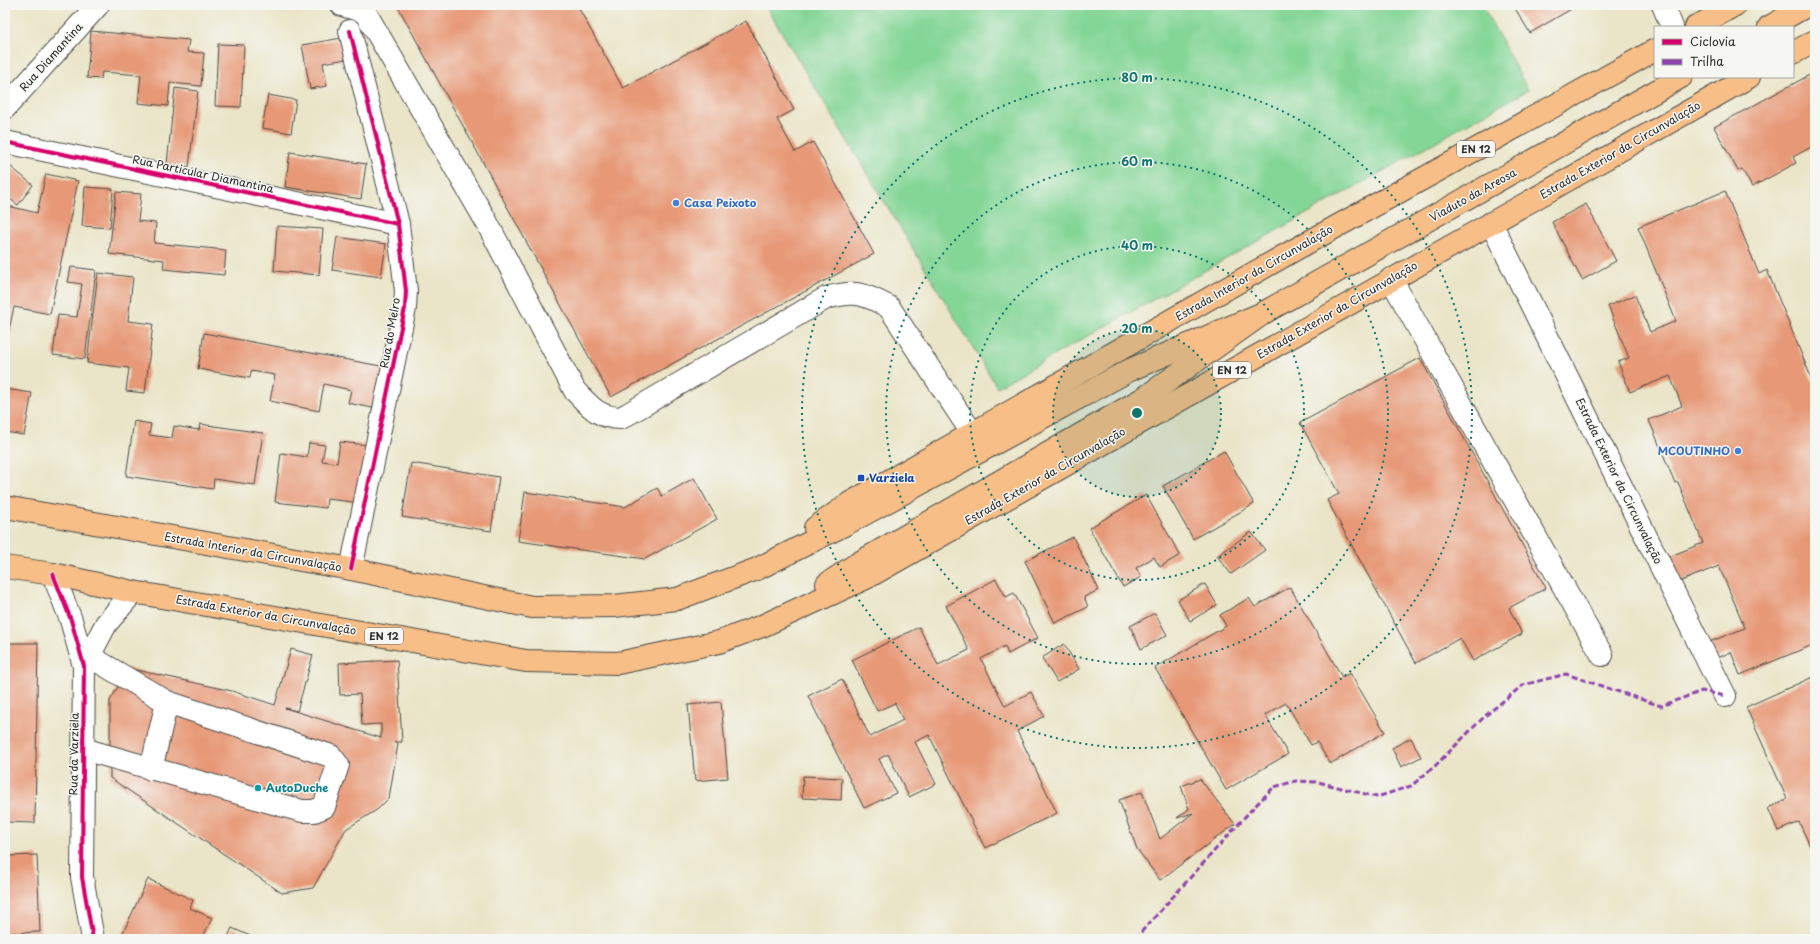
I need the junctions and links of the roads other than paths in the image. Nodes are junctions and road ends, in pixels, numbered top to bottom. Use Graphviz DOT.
graph roads {
  1 [pos="98,5"];
  2 [pos="342,5"];
  3 [pos="1663,5"];
  4 [pos="1735,5"];
  5 [pos="1808,5"];
  6 [pos="1672,26"];
  7 [pos="1698,26"];
  8 [pos="1771,26"];
  9 [pos="350,31"];
  10 [pos="1815,41"];
  11 [pos="1654,51"];
  12 [pos="1794,52"];
  13 [pos="1679,78"];
  14 [pos="1747,78"];
  15 [pos="5,108"];
  16 [pos="5,142"];
  17 [pos="1491,223"];
  18 [pos="398,224"];
  19 [pos="1391,280"];
  20 [pos="1264,312"];
  21 [pos="972,433"];
  22 [pos="5,507"];
  23 [pos="5,567"];
  24 [pos="351,569"];
  25 [pos="757,569"];
  26 [pos="53,574"];
  27 [pos="133,592"];
  28 [pos="762,626"];
  29 [pos="1602,655"];
  30 [pos="86,661"];
  31 [pos="1725,696"];
  32 [pos="167,702"];
  33 [pos="83,750"];
  34 [pos="151,769"];
  35 [pos="93,939"];
  1 -- 15 [label="street, Rua Diamantina"];
  2 -- 21 [label="street"];
  3 -- 6 [label="street"];
  4 -- 7 [label="main road"];
  5 -- 8 [label="main road"];
  9 -- 18 [label="street, Rua do Melro"];
  10 -- 12 [label="main road"];
  11 -- 21 [label="main road, Estrada Interior da Circunvalação / EN 12"];
  13 -- 20 [label="main road, Viaduto da Areosa / EN 12"];
  14 -- 17 [label="main road, Estrada Exterior da Circunvalação / EN 12"];
  16 -- 18 [label="street, Rua Particular Diamantina"];
  17 -- 19 [label="main road, Estrada Exterior da Circunvalação / EN 12"];
  17 -- 31 [label="street, Estrada Exterior da Circunvalação"];
  18 -- 24 [label="street, Rua do Melro"];
  19 -- 28 [label="main road, Estrada Exterior da Circunvalação / EN 12"];
  19 -- 29 [label="street"];
  20 -- 25 [label="main road, Estrada Interior da Circunvalação / EN 12"];
  20 -- 28 [label="main road, Estrada Exterior da Circunvalação / EN 12"];
  21 -- 25 [label="main road, Estrada Interior da Circunvalação / EN 12"];
  22 -- 24 [label="main road, Estrada Interior da Circunvalação / EN 12"];
  23 -- 26 [label="main road, Estrada Exterior da Circunvalação / EN 12"];
  24 -- 25 [label="main road, Estrada Interior da Circunvalação / EN 12"];
  26 -- 27 [label="main road, Estrada Exterior da Circunvalação / EN 12"];
  26 -- 30 [label="street, Rua da Varziela"];
  27 -- 28 [label="main road, Estrada Exterior da Circunvalação / EN 12"];
  27 -- 30 [label="street, Rua da Varziela"];
  30 -- 32 [label="street"];
  30 -- 33 [label="street, Rua da Varziela"];
  32 -- 34 [label="street"];
  32 -- 34 [label="street"];
  33 -- 34 [label="street"];
  33 -- 35 [label="street, Rua da Varziela"];
}
